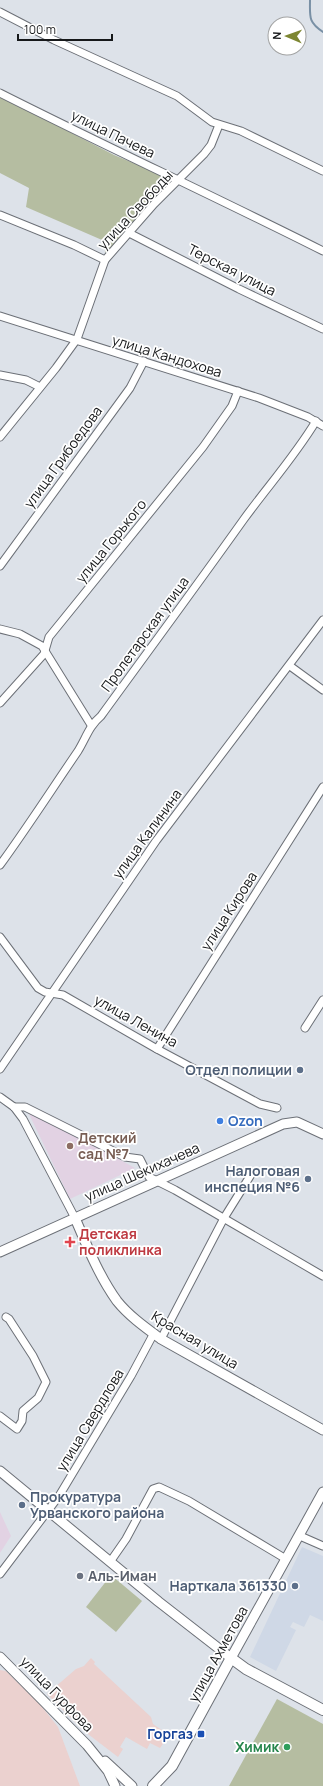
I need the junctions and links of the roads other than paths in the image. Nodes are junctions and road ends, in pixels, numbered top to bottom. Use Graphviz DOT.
graph roads {
  1 [pos="0,12"];
  2 [pos="0,93"];
  3 [pos="219,125"];
  4 [pos="323,171"];
  5 [pos="179,180"];
  6 [pos="0,215"];
  7 [pos="129,234"];
  8 [pos="323,251"];
  9 [pos="105,260"];
  10 [pos="0,316"];
  11 [pos="323,329"];
  12 [pos="75,340"];
  13 [pos="144,361"];
  14 [pos="0,375"];
  15 [pos="40,387"];
  16 [pos="238,391"];
  17 [pos="316,421"];
  18 [pos="323,426"];
  19 [pos="0,437"];
  20 [pos="0,566"];
  21 [pos="323,620"];
  22 [pos="0,629"];
  23 [pos="46,650"];
  24 [pos="290,666"];
  25 [pos="323,690"];
  26 [pos="0,702"];
  27 [pos="91,725"];
  28 [pos="323,787"];
  29 [pos="0,865"];
  30 [pos="0,937"];
  31 [pos="52,994"];
  32 [pos="323,1000"];
  33 [pos="305,1028"];
  34 [pos="157,1049"];
  35 [pos="0,1069"];
  36 [pos="0,1097"];
  37 [pos="14,1107"];
  38 [pos="277,1108"];
  39 [pos="323,1134"];
  40 [pos="252,1173"];
  41 [pos="158,1181"];
  42 [pos="75,1218"];
  43 [pos="224,1218"];
  44 [pos="0,1252"];
  45 [pos="323,1276"];
  46 [pos="6,1317"];
  47 [pos="157,1336"];
  48 [pos="0,1416"];
  49 [pos="323,1430"];
  50 [pos="0,1471"];
  51 [pos="323,1492"];
  52 [pos="49,1511"];
  53 [pos="300,1536"];
  54 [pos="323,1546"];
  55 [pos="286,1559"];
  56 [pos="110,1562"];
  57 [pos="0,1574"];
  58 [pos="0,1657"];
  59 [pos="231,1658"];
  60 [pos="323,1710"];
  61 [pos="93,1752"];
  62 [pos="172,1766"];
  63 [pos="115,1786"];
  64 [pos="132,1786"];
  65 [pos="153,1786"];
  66 [pos="164,1786"];
  1 -- 3 [label="street"];
  2 -- 5 [label="street, улица Пачева"];
  3 -- 4 [label="street"];
  3 -- 5 [label="street, улица Свободы"];
  5 -- 7 [label="street, улица Свободы"];
  5 -- 8 [label="street, улица Пачева"];
  6 -- 9 [label="street"];
  7 -- 9 [label="street, улица Свободы"];
  7 -- 11 [label="street, Терская улица"];
  9 -- 12 [label="street, улица Свободы"];
  10 -- 12 [label="street, улица Кандохова"];
  12 -- 13 [label="street, улица Кандохова"];
  12 -- 15 [label="street, улица Свободы"];
  13 -- 16 [label="street, улица Кандохова"];
  13 -- 20 [label="street, улица Грибоедова"];
  14 -- 15 [label="street"];
  15 -- 19 [label="street, улица Свободы"];
  16 -- 17 [label="street, улица Кандохова"];
  16 -- 23 [label="street, улица Горького"];
  17 -- 18 [label="street, улица Кандохова"];
  17 -- 27 [label="street, Пролетарская улица"];
  21 -- 24 [label="street, улица Калинина"];
  22 -- 23 [label="street"];
  23 -- 26 [label="street, улица Горького"];
  23 -- 27 [label="street"];
  24 -- 25 [label="street"];
  24 -- 31 [label="street, улица Калинина"];
  27 -- 29 [label="street, Пролетарская улица"];
  28 -- 34 [label="street, улица Кирова"];
  30 -- 31 [label="street, улица Ленина"];
  31 -- 34 [label="street, улица Ленина"];
  31 -- 35 [label="street, улица Калинина"];
  32 -- 33 [label="street"];
  34 -- 38 [label="street, улица Ленина"];
  36 -- 37 [label="street, Красная улица"];
  37 -- 41 [label="street"];
  37 -- 42 [label="street, Красная улица"];
  39 -- 41 [label="street, улица Шекихачева"];
  40 -- 43 [label="street, улица Свердлова"];
  41 -- 42 [label="street, улица Шекихачева"];
  41 -- 43 [label="street"];
  42 -- 44 [label="street, улица Шекихачева"];
  42 -- 47 [label="street, Красная улица"];
  43 -- 45 [label="street"];
  43 -- 47 [label="street, улица Свердлова"];
  46 -- 48 [label="street"];
  47 -- 49 [label="street, Красная улица"];
  47 -- 52 [label="street, улица Свердлова"];
  50 -- 52 [label="street"];
  51 -- 53 [label="street, улица Ахметова"];
  52 -- 56 [label="street"];
  52 -- 57 [label="street, улица Свердлова"];
  53 -- 54 [label="street"];
  53 -- 55 [label="street, улица Ахметова"];
  55 -- 56 [label="street"];
  55 -- 59 [label="street, улица Ахметова"];
  56 -- 59 [label="street"];
  58 -- 61 [label="street, улица Гурфова"];
  59 -- 60 [label="main road"];
  59 -- 62 [label="main road, улица Ахметова"];
  61 -- 63 [label="street"];
  61 -- 64 [label="street"];
  62 -- 65 [label="main road, улица Ахметова"];
  62 -- 66 [label="main road, улица Ахметова"];
}
